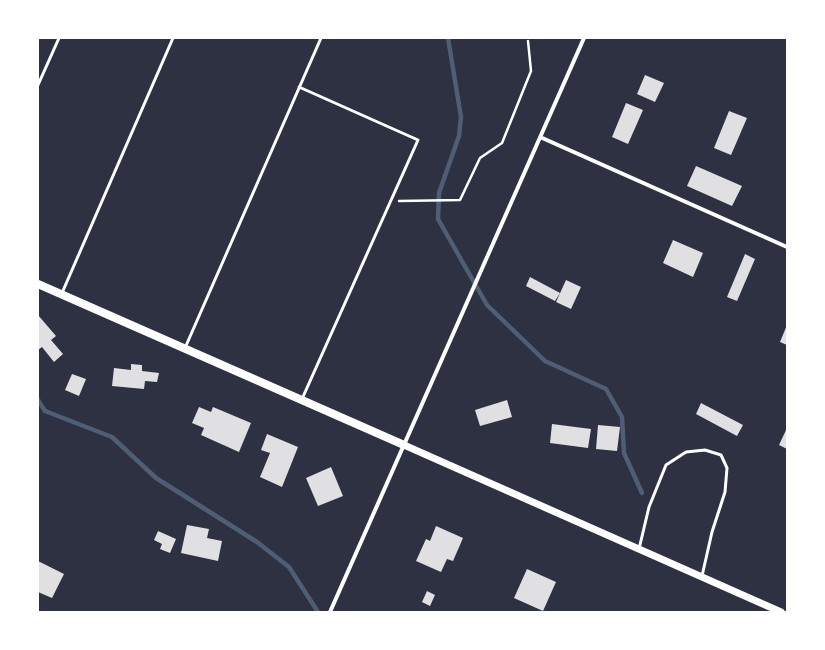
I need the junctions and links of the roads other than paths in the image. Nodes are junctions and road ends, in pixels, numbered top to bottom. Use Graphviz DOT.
graph roads {
  1 [pos="59,38"];
  2 [pos="173,38"];
  3 [pos="321,38"];
  4 [pos="584,38"];
  5 [pos="38,85"];
  6 [pos="299,87"];
  7 [pos="540,137"];
  8 [pos="787,247"];
  9 [pos="38,284"];
  10 [pos="61,294"];
  11 [pos="184,349"];
  12 [pos="302,400"];
  13 [pos="404,445"];
  14 [pos="639,549"];
  15 [pos="702,577"];
  16 [pos="330,612"];
  17 [pos="781,612"];
  1 -- 5 [label="lane"];
  2 -- 10 [label="lane"];
  3 -- 6 [label="lane"];
  4 -- 7 [label="street"];
  6 -- 11 [label="lane"];
  6 -- 12 [label="lane"];
  7 -- 8 [label="street"];
  7 -- 13 [label="street"];
  9 -- 10 [label="main road"];
  10 -- 11 [label="main road"];
  11 -- 12 [label="main road"];
  12 -- 13 [label="main road"];
  13 -- 14 [label="street"];
  13 -- 16 [label="street"];
  14 -- 15 [label="street"];
  14 -- 15 [label="lane"];
  15 -- 17 [label="street"];
}
